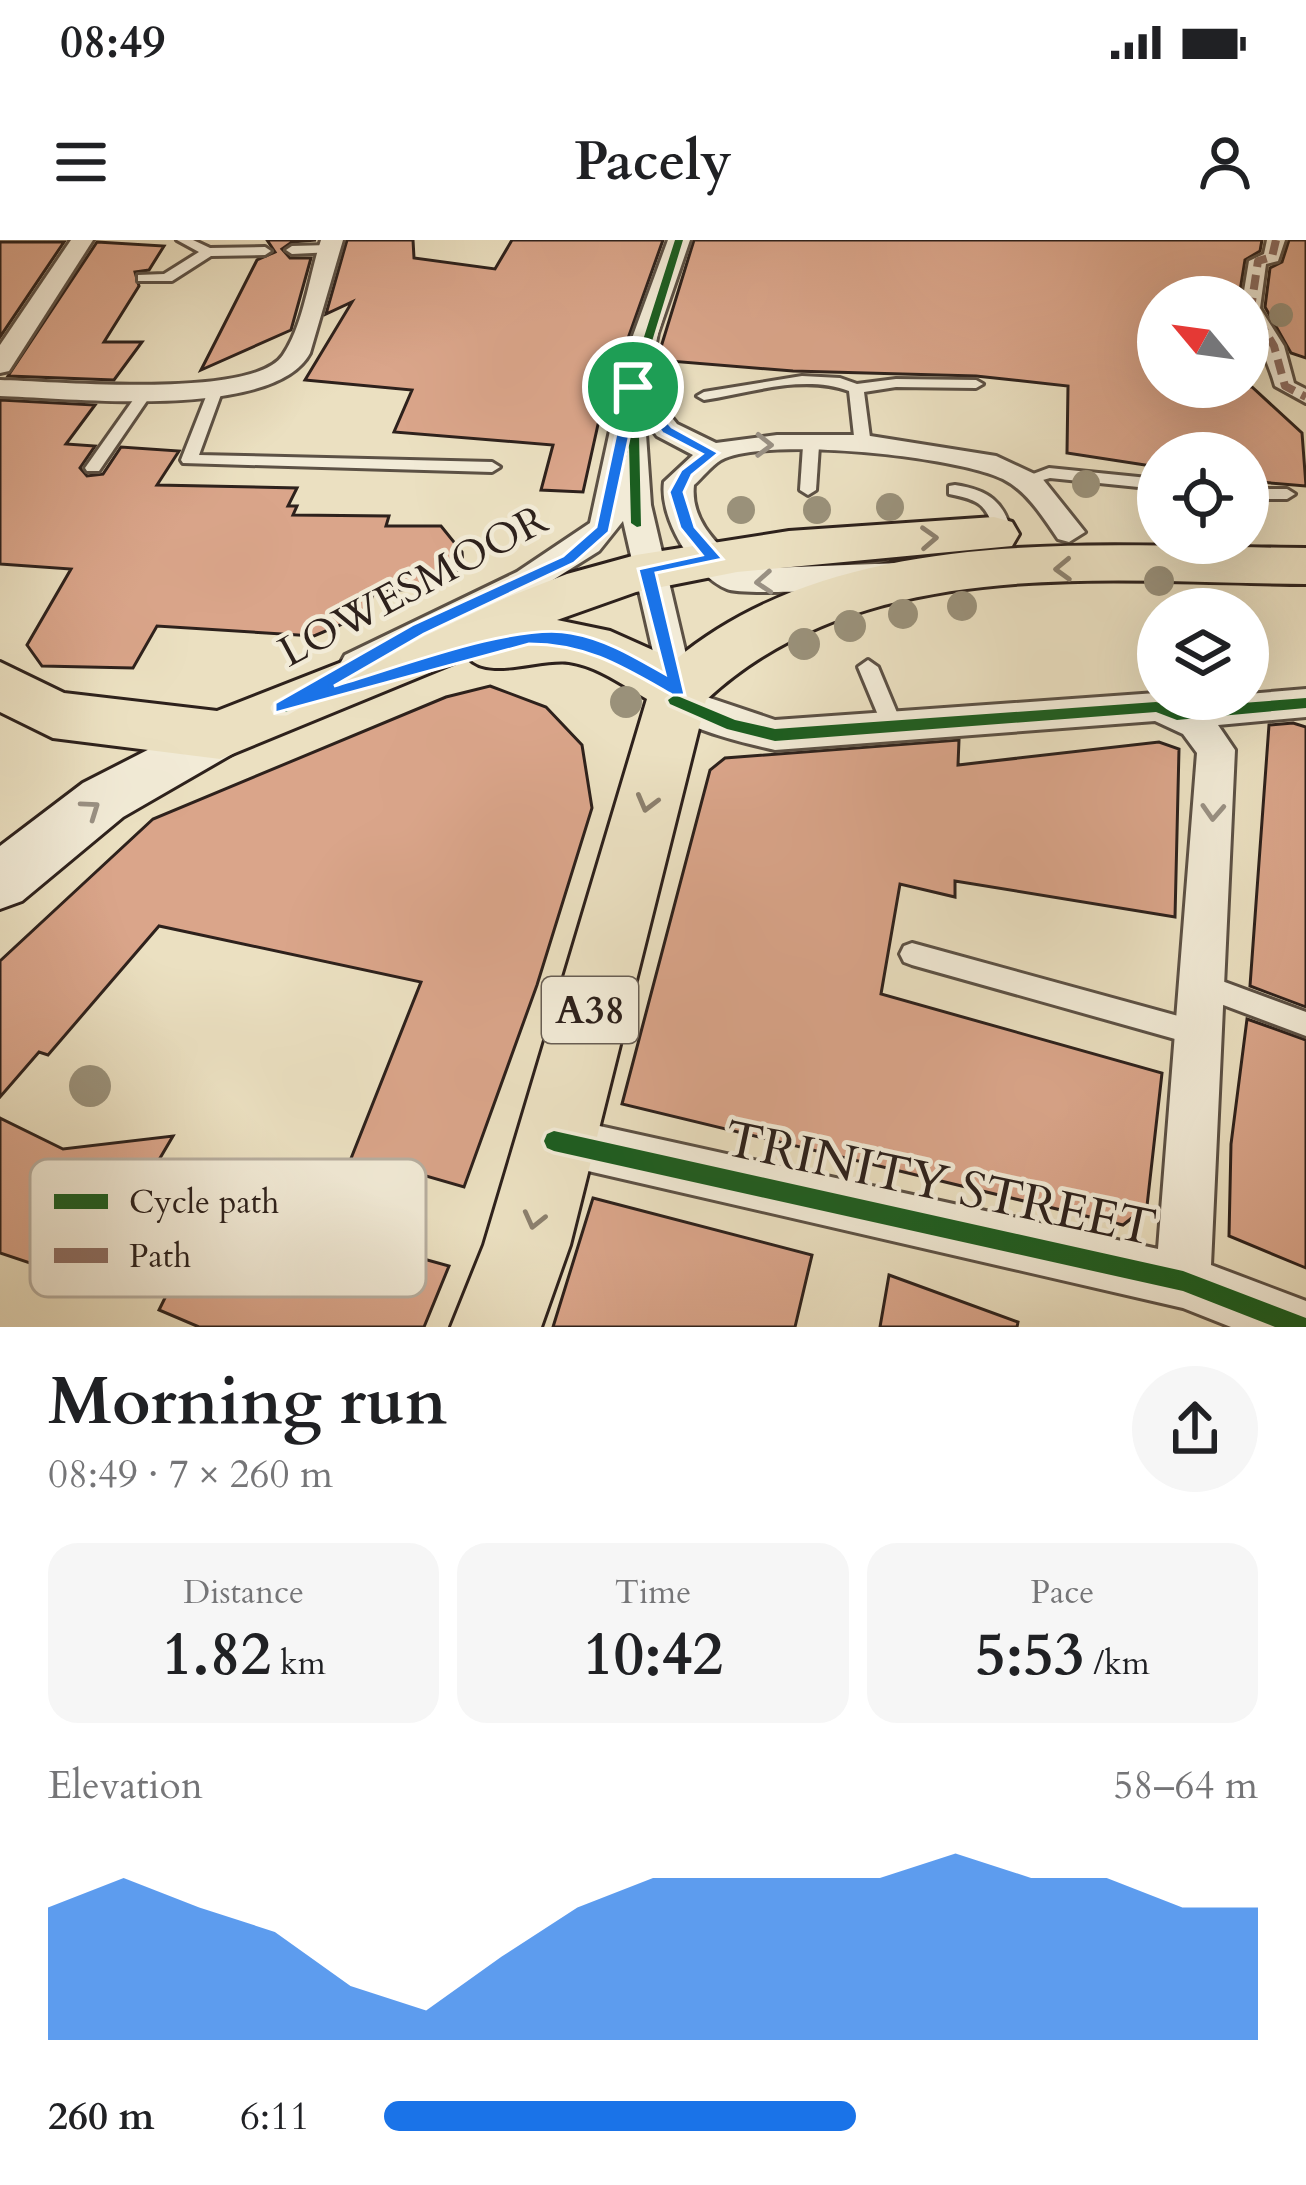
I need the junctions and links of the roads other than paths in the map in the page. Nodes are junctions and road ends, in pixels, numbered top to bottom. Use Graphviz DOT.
graph roads {
  1 [pos="82,240"];
  2 [pos="183,240"];
  3 [pos="679,240"];
  4 [pos="1276,240"];
  5 [pos="330,244"];
  6 [pos="292,250"];
  7 [pos="265,251"];
  8 [pos="208,253"];
  9 [pos="143,278"];
  10 [pos="0,365"];
  11 [pos="976,385"];
  12 [pos="0,388"];
  13 [pos="148,389"];
  14 [pos="216,389"];
  15 [pos="856,389"];
  16 [pos="704,396"];
  17 [pos="1306,397"];
  18 [pos="632,399"];
  19 [pos="863,445"];
  20 [pos="811,446"];
  21 [pos="712,453"];
  22 [pos="492,467"];
  23 [pos="93,468"];
  24 [pos="1025,480"];
  25 [pos="1137,482"];
  26 [pos="808,490"];
  27 [pos="955,490"];
  28 [pos="1069,532"];
  29 [pos="1137,532"];
  30 [pos="1004,534"];
  31 [pos="715,559"];
  32 [pos="1306,566"];
  33 [pos="646,569"];
  34 [pos="964,573"];
  35 [pos="868,667"];
  36 [pos="0,684"];
  37 [pos="677,695"];
  38 [pos="1306,703"];
  39 [pos="1269,706"];
  40 [pos="281,708"];
  41 [pos="1137,708"];
  42 [pos="1188,720"];
  43 [pos="893,727"];
  44 [pos="220,735"];
  45 [pos="0,882"];
  46 [pos="912,954"];
  47 [pos="1203,986"];
  48 [pos="1306,1024"];
  49 [pos="1199,1034"];
  50 [pos="554,1142"];
  51 [pos="1183,1281"];
  52 [pos="496,1327"];
  53 [pos="1302,1327"];
  1 -- 10 [label="street"];
  2 -- 8 [label="lane"];
  3 -- 18 [label="street, LOWESMOOR"];
  4 -- 17 [label="street"];
  5 -- 6 [label="lane"];
  5 -- 14 [label="street"];
  7 -- 8 [label="lane"];
  8 -- 9 [label="lane"];
  11 -- 15 [label="lane"];
  12 -- 13 [label="street"];
  13 -- 14 [label="street"];
  13 -- 23 [label="lane"];
  14 -- 22 [label="lane"];
  15 -- 16 [label="lane"];
  15 -- 19 [label="lane"];
  18 -- 21 [label="street"];
  18 -- 33 [label="street, LOWESMOOR"];
  18 -- 40 [label="street, LOWESMOOR"];
  19 -- 20 [label="street"];
  19 -- 24 [label="street"];
  21 -- 20 [label="street, one-way"];
  20 -- 26 [label="lane"];
  21 -- 31 [label="street"];
  24 -- 25 [label="lane"];
  24 -- 28 [label="street"];
  27 -- 30 [label="lane"];
  28 -- 29 [label="main road"];
  28 -- 30 [label="main road"];
  31 -- 30 [label="main road, one-way"];
  31 -- 33 [label="main road"];
  34 -- 31 [label="street, one-way"];
  32 -- 34 [label="main road, one-way"];
  33 -- 37 [label="street, LOWESMOOR"];
  33 -- 40 [label="main road"];
  34 -- 37 [label="main road"];
  35 -- 43 [label="lane"];
  36 -- 44 [label="main road"];
  37 -- 40 [label="main road"];
  37 -- 43 [label="street"];
  37 -- 50 [label="main road, A38, one-way"];
  38 -- 39 [label="street"];
  40 -- 44 [label="main road"];
  41 -- 43 [label="street"];
  42 -- 47 [label="street, one-way"];
  45 -- 44 [label="main road, one-way"];
  46 -- 49 [label="lane"];
  47 -- 48 [label="lane"];
  47 -- 49 [label="street"];
  49 -- 51 [label="street"];
  50 -- 51 [label="street, TRINITY STREET"];
  50 -- 52 [label="main road, A38, one-way"];
  51 -- 53 [label="street, TRINITY STREET"];
}
